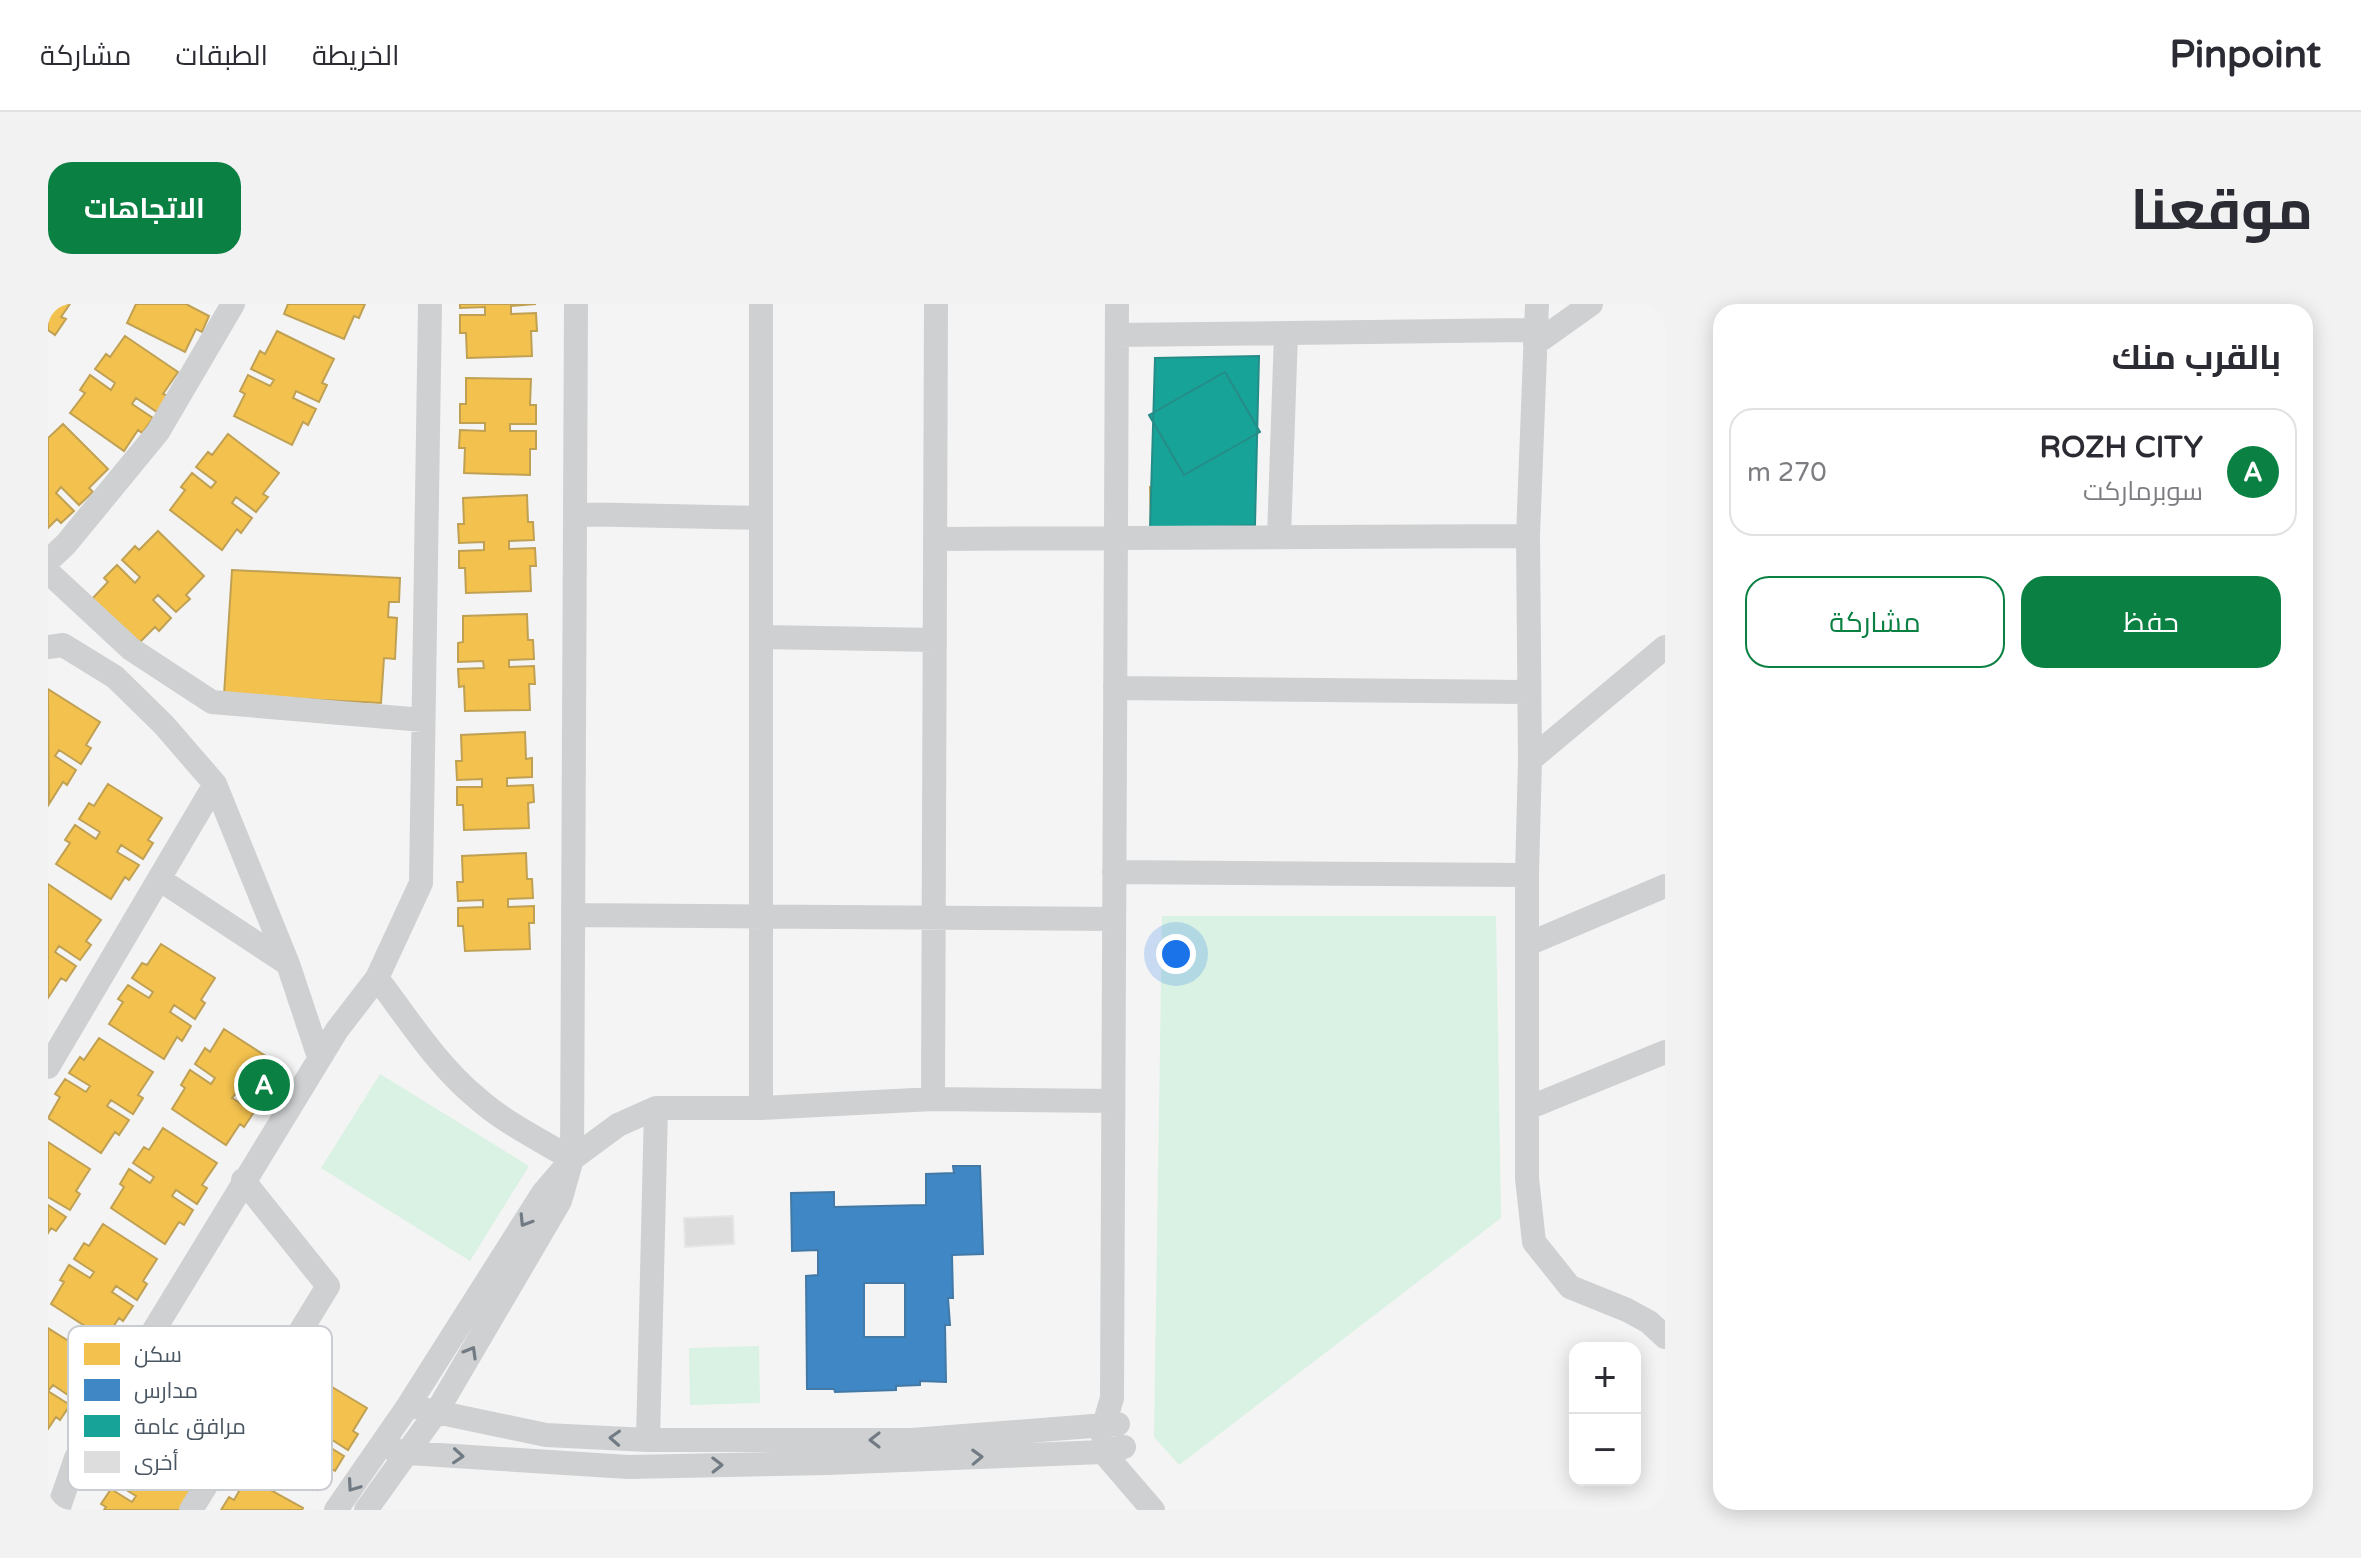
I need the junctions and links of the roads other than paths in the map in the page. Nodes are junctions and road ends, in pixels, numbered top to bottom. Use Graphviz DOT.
graph roads {
  1 [pos="233,304"];
  2 [pos="430,304"];
  3 [pos="576,304"];
  4 [pos="761,304"];
  5 [pos="936,304"];
  6 [pos="1117,304"];
  7 [pos="1537,304"];
  8 [pos="1591,304"];
  9 [pos="1286,333"];
  10 [pos="1117,335"];
  11 [pos="1536,337"];
  12 [pos="575,514"];
  13 [pos="761,518"];
  14 [pos="1528,536"];
  15 [pos="1279,537"];
  16 [pos="1116,538"];
  17 [pos="935,539"];
  18 [pos="48,561"];
  19 [pos="48,572"];
  20 [pos="761,637"];
  21 [pos="935,640"];
  22 [pos="48,647"];
  23 [pos="1665,647"];
  24 [pos="1115,688"];
  25 [pos="1527,692"];
  26 [pos="423,720"];
  27 [pos="1530,760"];
  28 [pos="215,784"];
  29 [pos="1114,872"];
  30 [pos="1527,875"];
  31 [pos="159,879"];
  32 [pos="1665,886"];
  33 [pos="573,915"];
  34 [pos="761,917"];
  35 [pos="934,918"];
  36 [pos="1114,919"];
  37 [pos="1528,944"];
  38 [pos="288,964"];
  39 [pos="377,978"];
  40 [pos="1665,1052"];
  41 [pos="319,1057"];
  42 [pos="48,1067"];
  43 [pos="933,1099"];
  44 [pos="1113,1101"];
  45 [pos="656,1108"];
  46 [pos="761,1108"];
  47 [pos="1528,1108"];
  48 [pos="572,1159"];
  49 [pos="243,1180"];
  50 [pos="155,1326"];
  51 [pos="304,1326"];
  52 [pos="1665,1337"];
  53 [pos="408,1406"];
  54 [pos="437,1411"];
  55 [pos="1113,1437"];
  56 [pos="648,1440"];
  57 [pos="381,1446"];
  58 [pos="408,1453"];
  59 [pos="68,1466"];
  60 [pos="68,1481"];
  61 [pos="48,1486"];
  62 [pos="203,1490"];
  63 [pos="58,1510"];
  64 [pos="191,1510"];
  65 [pos="336,1510"];
  66 [pos="366,1510"];
  67 [pos="1153,1510"];
  68 [pos="1173,1510"];
  1 -- 18 [label="street"];
  2 -- 26 [label="street"];
  3 -- 12 [label="street"];
  4 -- 13 [label="street"];
  5 -- 17 [label="street"];
  6 -- 10 [label="street"];
  7 -- 11 [label="street"];
  8 -- 11 [label="street"];
  9 -- 10 [label="street"];
  9 -- 11 [label="street"];
  9 -- 15 [label="street"];
  10 -- 16 [label="street"];
  11 -- 14 [label="street"];
  12 -- 13 [label="street"];
  12 -- 33 [label="street"];
  13 -- 20 [label="street"];
  14 -- 15 [label="street"];
  14 -- 25 [label="street"];
  15 -- 16 [label="street"];
  16 -- 17 [label="street"];
  16 -- 24 [label="street"];
  17 -- 21 [label="street"];
  19 -- 26 [label="street"];
  20 -- 21 [label="street"];
  20 -- 34 [label="street"];
  21 -- 35 [label="street"];
  22 -- 28 [label="street"];
  23 -- 27 [label="street"];
  24 -- 25 [label="street"];
  24 -- 29 [label="street"];
  25 -- 27 [label="street"];
  26 -- 39 [label="street"];
  27 -- 30 [label="street"];
  28 -- 31 [label="street"];
  28 -- 38 [label="street"];
  29 -- 30 [label="street"];
  29 -- 36 [label="street"];
  30 -- 37 [label="street"];
  31 -- 38 [label="street"];
  31 -- 42 [label="street"];
  32 -- 37 [label="street"];
  33 -- 34 [label="street"];
  33 -- 48 [label="street"];
  34 -- 35 [label="street"];
  34 -- 46 [label="street"];
  35 -- 36 [label="street"];
  35 -- 43 [label="street"];
  36 -- 44 [label="street"];
  37 -- 47 [label="street"];
  38 -- 41 [label="street"];
  39 -- 41 [label="street"];
  39 -- 48 [label="street"];
  40 -- 47 [label="street"];
  41 -- 49 [label="street"];
  43 -- 44 [label="street"];
  43 -- 46 [label="street"];
  44 -- 55 [label="street"];
  45 -- 46 [label="street"];
  45 -- 48 [label="street"];
  45 -- 56 [label="street"];
  47 -- 52 [label="street"];
  48 -- 53 [label="street, one-way"];
  54 -- 48 [label="street, one-way"];
  49 -- 50 [label="street"];
  49 -- 51 [label="street"];
  53 -- 54 [label="street"];
  53 -- 57 [label="street"];
  56 -- 54 [label="street, one-way"];
  54 -- 58 [label="street"];
  55 -- 56 [label="street, one-way"];
  58 -- 55 [label="street, one-way"];
  55 -- 67 [label="street"];
  55 -- 68 [label="street"];
  57 -- 58 [label="street"];
  57 -- 65 [label="street, one-way"];
  58 -- 66 [label="street"];
  59 -- 61 [label="street"];
  60 -- 63 [label="street"];
  62 -- 64 [label="street"];
}
